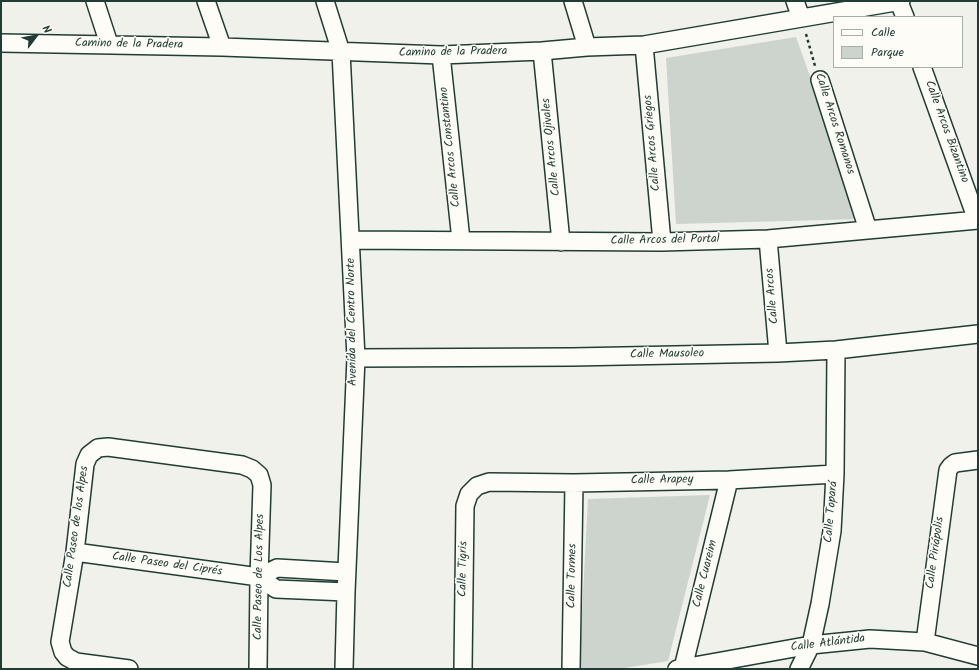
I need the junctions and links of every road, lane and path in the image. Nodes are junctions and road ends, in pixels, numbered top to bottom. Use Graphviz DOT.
graph roads {
  1 [pos="95,1"];
  2 [pos="206,1"];
  3 [pos="325,1"];
  4 [pos="572,1"];
  5 [pos="795,1"];
  6 [pos="900,1"];
  7 [pos="904,16"];
  8 [pos="801,18"];
  9 [pos="1,42"];
  10 [pos="109,44"];
  11 [pos="644,45"];
  12 [pos="222,47"];
  13 [pos="587,47"];
  14 [pos="542,51"];
  15 [pos="341,52"];
  16 [pos="441,55"];
  17 [pos="922,68"];
  18 [pos="820,80"];
  19 [pos="977,220"];
  20 [pos="868,230"];
  21 [pos="768,239"];
  22 [pos="351,240"];
  23 [pos="461,240"];
  24 [pos="561,242"];
  25 [pos="662,242"];
  26 [pos="978,334"];
  27 [pos="836,350"];
  28 [pos="778,353"];
  29 [pos="356,358"];
  30 [pos="978,460"];
  31 [pos="835,474"];
  32 [pos="729,480"];
  33 [pos="488,482"];
  34 [pos="574,483"];
  35 [pos="262,484"];
  36 [pos="75,552"];
  37 [pos="346,572"];
  38 [pos="259,577"];
  39 [pos="346,592"];
  40 [pos="925,642"];
  41 [pos="811,645"];
  42 [pos="978,656"];
  43 [pos="680,668"];
  44 [pos="129,669"];
  45 [pos="258,669"];
  46 [pos="344,669"];
  47 [pos="463,669"];
  48 [pos="571,669"];
  49 [pos="799,669"];
  1 -- 10 [label="street"];
  2 -- 12 [label="street"];
  3 -- 15 [label="street, Avenida del Centro Norte"];
  4 -- 13 [label="street"];
  5 -- 8 [label="street"];
  6 -- 7 [label="street"];
  6 -- 8 [label="street, Camino de la Pradera"];
  8 -- 11 [label="street, Camino de la Pradera"];
  8 -- 18 [label="path, Calle Arcos Romanos"];
  9 -- 10 [label="street, Camino de la Pradera"];
  10 -- 12 [label="street, Camino de la Pradera"];
  11 -- 13 [label="street, Camino de la Pradera"];
  11 -- 25 [label="street, Calle Arcos Griegos"];
  12 -- 15 [label="street, Camino de la Pradera"];
  13 -- 14 [label="street, Camino de la Pradera"];
  14 -- 16 [label="street, Camino de la Pradera"];
  14 -- 24 [label="street, Calle Arcos Ojivales"];
  15 -- 16 [label="street, Camino de la Pradera"];
  15 -- 22 [label="street, Avenida del Centro Norte"];
  16 -- 23 [label="street, Calle Arcos Constantino"];
  17 -- 19 [label="street, Calle Arcos Bizantino"];
  18 -- 20 [label="street, Calle Arcos Romanos"];
  19 -- 20 [label="street, Calle Arcos del Portal"];
  20 -- 21 [label="street, Calle Arcos del Portal"];
  21 -- 25 [label="street, Calle Arcos del Portal"];
  21 -- 28 [label="street, Calle Arcos"];
  22 -- 23 [label="street, Calle Arcos del Portal"];
  22 -- 29 [label="street, Avenida del Centro Norte"];
  23 -- 24 [label="street, Calle Arcos del Portal"];
  24 -- 25 [label="street, Calle Arcos del Portal"];
  26 -- 27 [label="street, Calle Mausoleo"];
  27 -- 28 [label="street, Calle Mausoleo"];
  27 -- 31 [label="street, Calle Topará"];
  28 -- 29 [label="street, Calle Mausoleo"];
  29 -- 37 [label="street, Avenida del Centro Norte"];
  30 -- 40 [label="street, Calle Piriápolis"];
  31 -- 32 [label="street, Calle Arapey"];
  31 -- 41 [label="street, Calle Topará"];
  32 -- 34 [label="street, Calle Arapey"];
  32 -- 43 [label="street, Calle Cuareim"];
  33 -- 34 [label="street, Calle Arapey"];
  33 -- 47 [label="street, Calle Tigris"];
  34 -- 48 [label="street, Calle Tormes"];
  35 -- 36 [label="street, Calle Paseo de los Alpes"];
  35 -- 38 [label="street, Calle Paseo de Los Alpes"];
  36 -- 38 [label="street, Calle Paseo del Ciprés"];
  36 -- 44 [label="street, Calle Paseo de los Alpes"];
  37 -- 38 [label="street"];
  37 -- 39 [label="street, Avenida del Centro Norte"];
  38 -- 39 [label="street"];
  38 -- 45 [label="street, Calle Paseo de Los Alpes"];
  39 -- 46 [label="street, Avenida del Centro Norte"];
  40 -- 41 [label="street, Calle Atlántida"];
  40 -- 42 [label="street, Calle Atlántida"];
  41 -- 43 [label="street, Calle Atlántida"];
  41 -- 49 [label="street, Calle Topará"];
}
